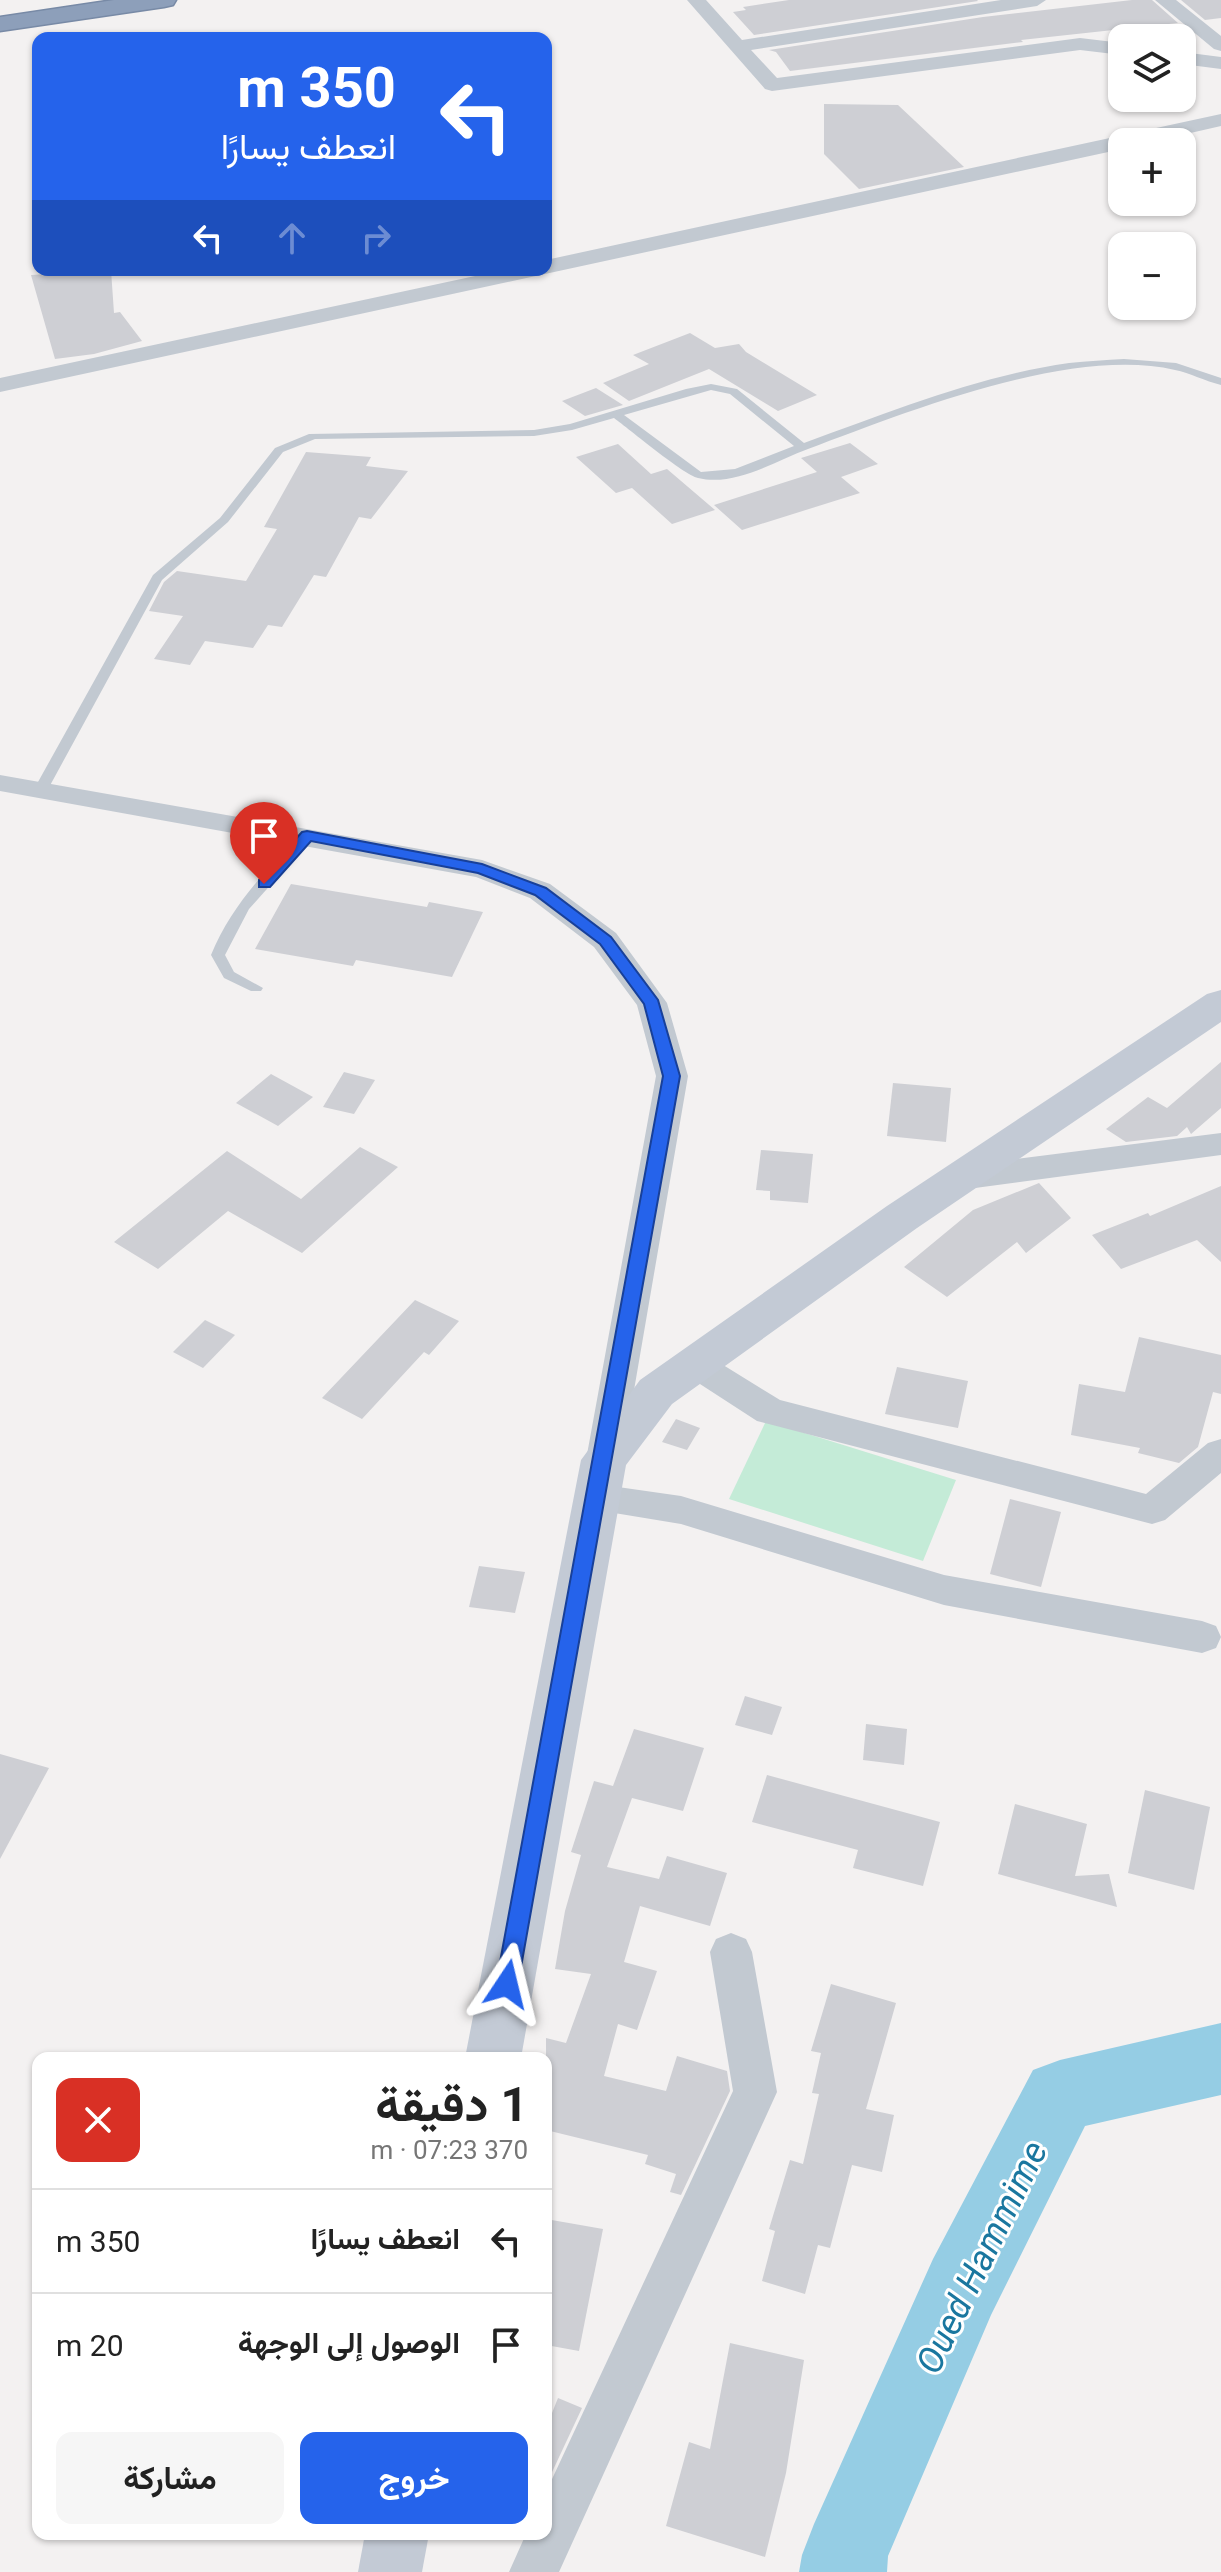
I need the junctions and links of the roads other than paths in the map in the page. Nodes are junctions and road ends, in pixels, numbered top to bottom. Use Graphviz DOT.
graph roads {
  1 [pos="78,0"];
  2 [pos="164,0"];
  3 [pos="696,0"];
  4 [pos="916,0"];
  5 [pos="1037,0"];
  6 [pos="1164,0"];
  7 [pos="0,11"];
  8 [pos="933,16"];
  9 [pos="1221,19"];
  10 [pos="1193,23"];
  11 [pos="0,24"];
  12 [pos="1221,45"];
  13 [pos="738,46"];
  14 [pos="1108,47"];
  15 [pos="977,56"];
  16 [pos="1196,60"];
  17 [pos="1221,63"];
  18 [pos="1221,120"];
  19 [pos="1186,128"];
  20 [pos="1108,145"];
  21 [pos="552,266"];
  22 [pos="505,276"];
  23 [pos="1221,382"];
  24 [pos="0,385"];
  25 [pos="616,414"];
  26 [pos="802,447"];
  27 [pos="0,783"];
  28 [pos="40,791"];
  29 [pos="307,836"];
  30 [pos="256,988"];
  31 [pos="1221,1003"];
  32 [pos="1221,1144"];
  33 [pos="960,1178"];
  34 [pos="695,1364"];
  35 [pos="1221,1453"];
  36 [pos="600,1479"];
  37 [pos="1202,1637"];
  38 [pos="731,1952"];
  39 [pos="494,2052"];
  40 [pos="552,2533"];
  41 [pos="396,2540"];
  42 [pos="549,2540"];
  43 [pos="390,2572"];
  44 [pos="534,2572"];
  1 -- 7 [label="highway"];
  2 -- 11 [label="highway"];
  3 -- 13 [label="street"];
  4 -- 8 [label="street"];
  5 -- 8 [label="street"];
  6 -- 10 [label="street"];
  8 -- 13 [label="street"];
  8 -- 15 [label="street"];
  9 -- 10 [label="street"];
  10 -- 12 [label="street"];
  13 -- 15 [label="street"];
  14 -- 15 [label="street"];
  16 -- 17 [label="street"];
  18 -- 19 [label="street"];
  20 -- 21 [label="street"];
  22 -- 24 [label="street"];
  23 -- 26 [label="lane"];
  25 -- 26 [label="lane"];
  25 -- 26 [label="lane"];
  25 -- 28 [label="lane"];
  27 -- 28 [label="street"];
  28 -- 29 [label="street"];
  29 -- 30 [label="lane"];
  29 -- 36 [label="street"];
  31 -- 33 [label="main road"];
  32 -- 33 [label="street"];
  33 -- 34 [label="main road"];
  34 -- 35 [label="street"];
  34 -- 36 [label="main road"];
  36 -- 37 [label="street"];
  36 -- 39 [label="main road"];
  38 -- 40 [label="street"];
  41 -- 43 [label="main road"];
  42 -- 44 [label="street"];
}
